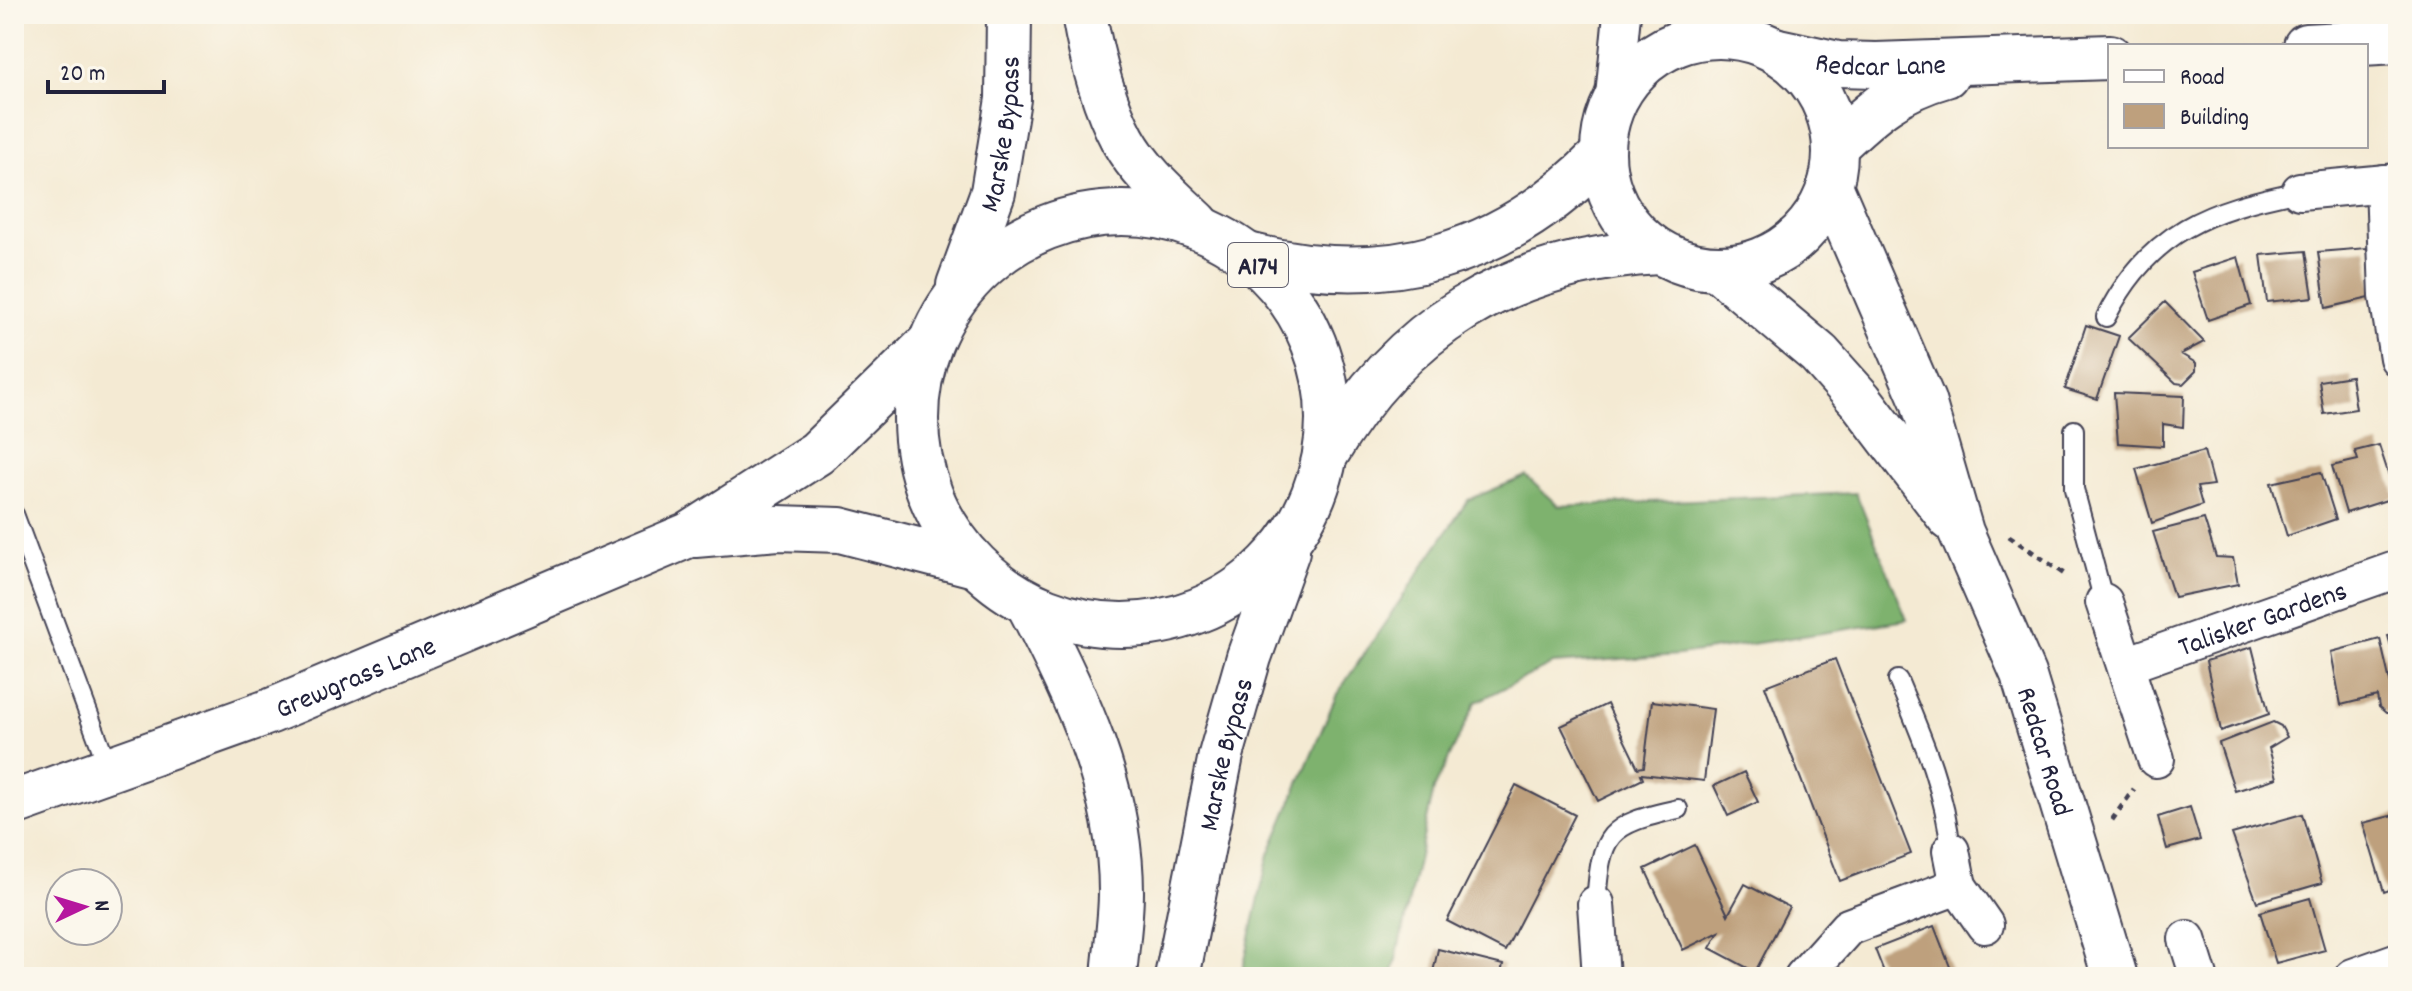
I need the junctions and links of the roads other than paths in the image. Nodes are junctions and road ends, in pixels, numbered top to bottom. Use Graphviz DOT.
graph roads {
  1 [pos="1009,14"];
  2 [pos="1084,14"];
  3 [pos="1622,14"];
  4 [pos="1753,35"];
  5 [pos="2398,41"];
  6 [pos="2343,44"];
  7 [pos="2108,57"];
  8 [pos="1991,61"];
  9 [pos="1613,107"];
  10 [pos="1603,154"];
  11 [pos="1832,166"];
  12 [pos="2391,182"];
  13 [pos="2300,191"];
  14 [pos="1204,229"];
  15 [pos="1658,252"];
  16 [pos="1248,255"];
  17 [pos="1718,269"];
  18 [pos="956,295"];
  19 [pos="2106,317"];
  20 [pos="929,344"];
  21 [pos="2398,358"];
  22 [pos="2074,430"];
  23 [pos="1325,456"];
  24 [pos="14,514"];
  25 [pos="1982,532"];
  26 [pos="689,535"];
  27 [pos="1291,537"];
  28 [pos="971,564"];
  29 [pos="2398,569"];
  30 [pos="2104,602"];
  31 [pos="1029,605"];
  32 [pos="2126,665"];
  33 [pos="1898,680"];
  34 [pos="2156,759"];
  35 [pos="109,769"];
  36 [pos="14,803"];
  37 [pos="1678,809"];
  38 [pos="1951,851"];
  39 [pos="1958,886"];
  40 [pos="1596,904"];
  41 [pos="1985,925"];
  42 [pos="2187,939"];
  43 [pos="2398,961"];
  44 [pos="1114,977"];
  45 [pos="1177,977"];
  46 [pos="1602,977"];
  47 [pos="1803,977"];
  48 [pos="2115,977"];
  49 [pos="2199,977"];
  50 [pos="2353,977"];
  1 -- 18 [label="main road, Marske Bypass / A174"];
  2 -- 14 [label="main road, A174"];
  3 -- 9 [label="street"];
  4 -- 8 [label="main road, Redcar Lane"];
  4 -- 9 [label="main road"];
  4 -- 11 [label="main road"];
  5 -- 6 [label="main road"];
  7 -- 8 [label="main road, Redcar Lane"];
  8 -- 11 [label="main road, Redcar Lane"];
  9 -- 10 [label="main road"];
  10 -- 15 [label="main road"];
  10 -- 16 [label="main road"];
  11 -- 17 [label="main road"];
  11 -- 25 [label="main road, Redcar Road"];
  12 -- 13 [label="street"];
  12 -- 21 [label="street"];
  13 -- 19 [label="lane"];
  14 -- 16 [label="main road, A174"];
  14 -- 18 [label="main road, A174"];
  15 -- 17 [label="main road"];
  15 -- 23 [label="main road"];
  16 -- 23 [label="main road, A174"];
  17 -- 25 [label="main road, Redcar Road"];
  18 -- 20 [label="main road, A174"];
  20 -- 26 [label="main road, Grewgrass Lane"];
  20 -- 28 [label="main road, A174"];
  22 -- 30 [label="lane"];
  23 -- 27 [label="main road, A174"];
  24 -- 35 [label="lane"];
  25 -- 48 [label="main road, Redcar Road"];
  26 -- 28 [label="main road, Grewgrass Lane"];
  26 -- 35 [label="main road, Grewgrass Lane"];
  27 -- 31 [label="main road, A174"];
  27 -- 45 [label="main road, Marske Bypass / A174"];
  28 -- 31 [label="main road, A174"];
  29 -- 32 [label="street, Talisker Gardens"];
  30 -- 32 [label="street"];
  31 -- 44 [label="main road, A174"];
  32 -- 34 [label="street"];
  33 -- 38 [label="lane"];
  35 -- 36 [label="main road, Grewgrass Lane"];
  37 -- 40 [label="lane"];
  38 -- 39 [label="street"];
  39 -- 41 [label="street"];
  39 -- 47 [label="street"];
  40 -- 46 [label="street"];
  42 -- 49 [label="street"];
  43 -- 50 [label="street"];
}
